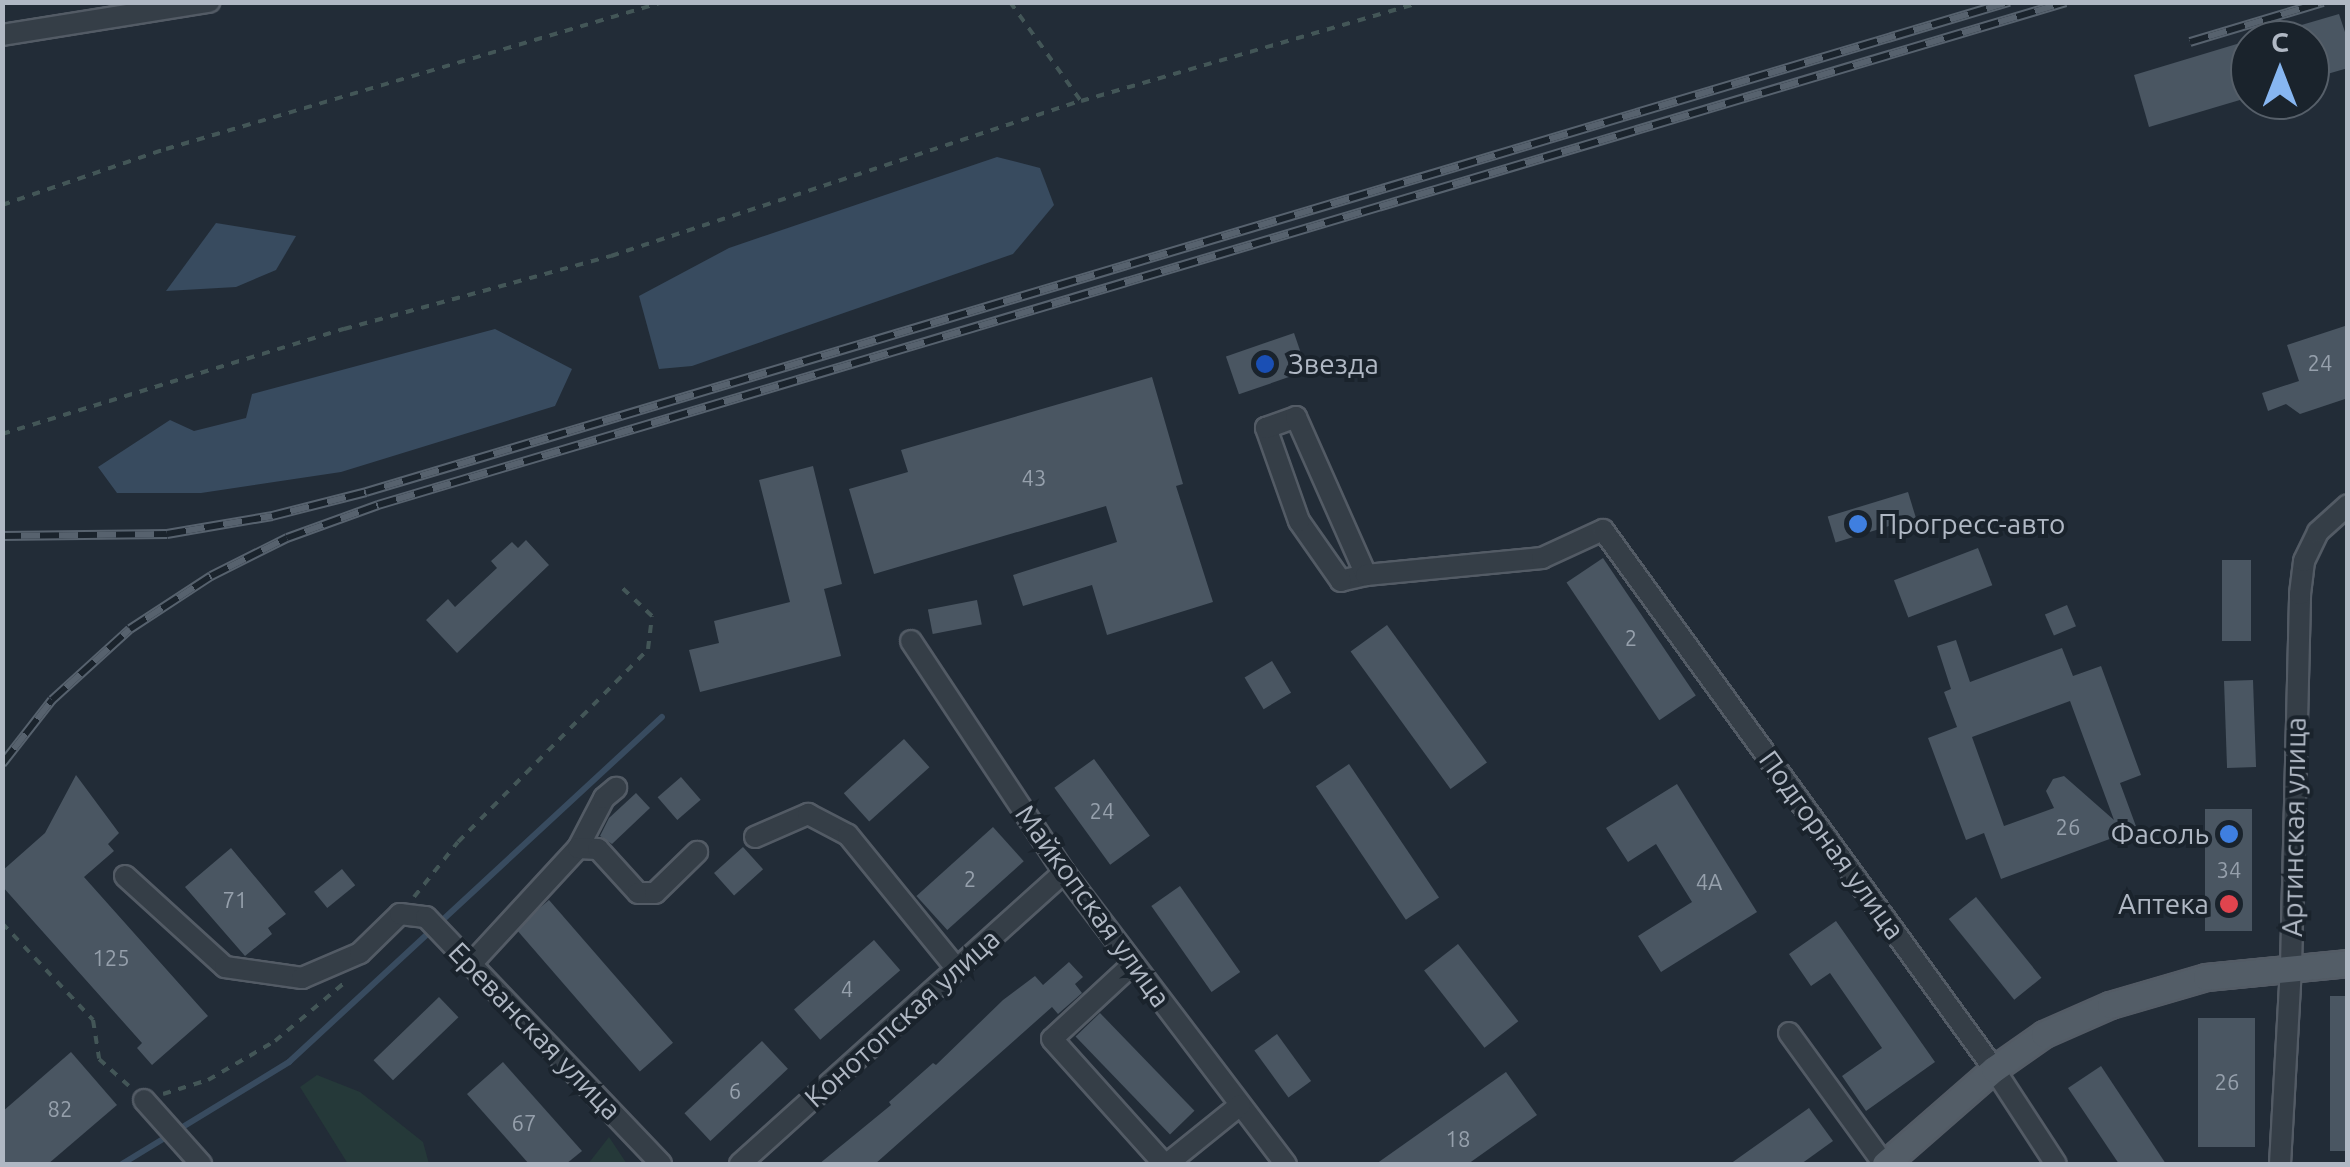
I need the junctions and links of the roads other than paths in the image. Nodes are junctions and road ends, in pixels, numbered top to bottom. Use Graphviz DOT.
graph roads {
  1 [pos="209,2"];
  2 [pos="2,36"];
  3 [pos="2348,505"];
  4 [pos="1366,575"];
  5 [pos="911,641"];
  6 [pos="616,788"];
  7 [pos="755,837"];
  8 [pos="578,848"];
  9 [pos="697,852"];
  10 [pos="1064,872"];
  11 [pos="124,876"];
  12 [pos="2348,963"];
  13 [pos="470,964"];
  14 [pos="1133,964"];
  15 [pos="2290,966"];
  16 [pos="956,969"];
  17 [pos="1789,1033"];
  18 [pos="1994,1068"];
  19 [pos="144,1100"];
  20 [pos="1240,1105"];
  21 [pos="202,1164"];
  22 [pos="661,1164"];
  23 [pos="740,1164"];
  24 [pos="1166,1164"];
  25 [pos="1286,1164"];
  26 [pos="1884,1164"];
  27 [pos="2056,1164"];
  28 [pos="2280,1164"];
  1 -- 2 [label="street"];
  3 -- 15 [label="street, Артинская улица"];
  4 -- 4 [label="street"];
  4 -- 18 [label="street, Подгорная улица"];
  5 -- 10 [label="street, Майкопская улица"];
  6 -- 8 [label="street"];
  7 -- 16 [label="street"];
  8 -- 9 [label="street"];
  8 -- 13 [label="street"];
  10 -- 14 [label="street, Майкопская улица"];
  10 -- 16 [label="street, Конотопская улица"];
  11 -- 13 [label="street, Ереванская улица"];
  12 -- 15 [label="main road"];
  13 -- 22 [label="street, Ереванская улица"];
  14 -- 20 [label="street, Майкопская улица"];
  14 -- 24 [label="street"];
  15 -- 18 [label="main road"];
  15 -- 28 [label="street, Артинская улица"];
  16 -- 23 [label="street, Конотопская улица"];
  17 -- 26 [label="street"];
  18 -- 26 [label="main road"];
  18 -- 27 [label="street, Подгорная улица"];
  19 -- 21 [label="street"];
  20 -- 24 [label="street"];
  20 -- 25 [label="street, Майкопская улица"];
}
